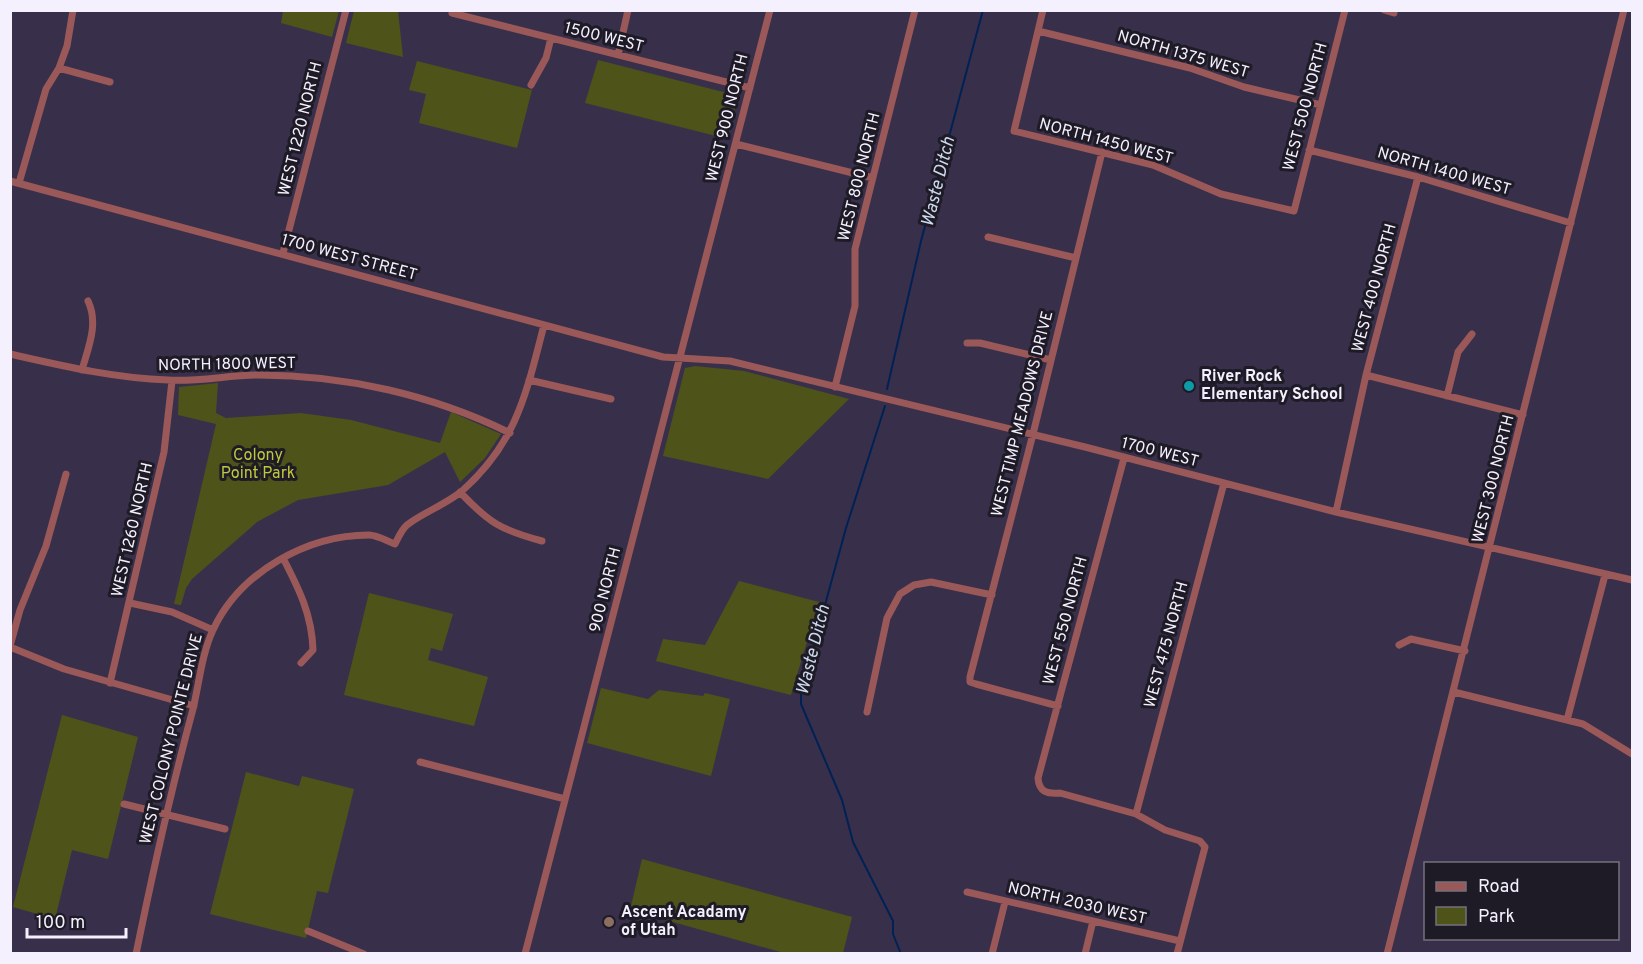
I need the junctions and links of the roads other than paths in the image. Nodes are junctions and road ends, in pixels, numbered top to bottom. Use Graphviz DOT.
graph roads {
  1 [pos="74,10"];
  2 [pos="346,10"];
  3 [pos="628,10"];
  4 [pos="770,10"];
  5 [pos="915,10"];
  6 [pos="1043,10"];
  7 [pos="1346,10"];
  8 [pos="1384,10"];
  9 [pos="1624,10"];
  10 [pos="453,12"];
  11 [pos="1394,13"];
  12 [pos="1038,31"];
  13 [pos="551,38"];
  14 [pos="618,55"];
  15 [pos="59,68"];
  16 [pos="110,82"];
  17 [pos="531,85"];
  18 [pos="750,88"];
  19 [pos="1321,105"];
  20 [pos="736,144"];
  21 [pos="1309,150"];
  22 [pos="1102,152"];
  23 [pos="1418,177"];
  24 [pos="873,178"];
  25 [pos="10,181"];
  26 [pos="19,183"];
  27 [pos="1294,211"];
  28 [pos="1571,223"];
  29 [pos="713,233"];
  30 [pos="988,237"];
  31 [pos="283,254"];
  32 [pos="1076,258"];
  33 [pos="88,302"];
  34 [pos="544,325"];
  35 [pos="1472,334"];
  36 [pos="967,343"];
  37 [pos="10,354"];
  38 [pos="681,359"];
  39 [pos="1051,360"];
  40 [pos="82,370"];
  41 [pos="1366,375"];
  42 [pos="529,380"];
  43 [pos="171,381"];
  44 [pos="835,387"];
  45 [pos="1447,396"];
  46 [pos="611,399"];
  47 [pos="1523,415"];
  48 [pos="510,433"];
  49 [pos="1033,434"];
  50 [pos="1124,458"];
  51 [pos="66,474"];
  52 [pos="1224,483"];
  53 [pos="460,492"];
  54 [pos="1336,512"];
  55 [pos="542,541"];
  56 [pos="1491,547"];
  57 [pos="283,558"];
  58 [pos="1605,575"];
  59 [pos="1632,580"];
  60 [pos="992,595"];
  61 [pos="130,603"];
  62 [pos="213,630"];
  63 [pos="1399,645"];
  64 [pos="10,646"];
  65 [pos="1465,651"];
  66 [pos="301,663"];
  67 [pos="110,682"];
  68 [pos="1454,692"];
  69 [pos="194,706"];
  70 [pos="1058,706"];
  71 [pos="867,712"];
  72 [pos="1567,720"];
  73 [pos="1632,754"];
  74 [pos="420,762"];
  75 [pos="565,799"];
  76 [pos="124,804"];
  77 [pos="165,814"];
  78 [pos="1136,814"];
  79 [pos="225,829"];
  80 [pos="967,892"];
  81 [pos="1005,902"];
  82 [pos="1093,921"];
  83 [pos="308,931"];
  84 [pos="1180,941"];
  85 [pos="136,954"];
  86 [pos="364,954"];
  87 [pos="525,954"];
  88 [pos="992,954"];
  89 [pos="1085,954"];
  90 [pos="1177,954"];
  91 [pos="1387,954"];
  1 -- 15 [label="street"];
  2 -- 31 [label="street, WEST 1220 NORTH"];
  3 -- 14 [label="street"];
  4 -- 18 [label="street, WEST 900 NORTH"];
  5 -- 24 [label="street, WEST 800 NORTH"];
  6 -- 12 [label="street"];
  7 -- 19 [label="street, WEST 500 NORTH"];
  8 -- 11 [label="street"];
  9 -- 28 [label="street, WEST 300 NORTH"];
  10 -- 13 [label="street, 1500 WEST"];
  12 -- 19 [label="street, NORTH 1375 WEST"];
  12 -- 22 [label="street, NORTH 1450 WEST"];
  13 -- 14 [label="street, 1500 WEST"];
  13 -- 17 [label="street"];
  14 -- 18 [label="street, 1500 WEST"];
  15 -- 16 [label="street"];
  15 -- 26 [label="street"];
  18 -- 20 [label="street, WEST 900 NORTH"];
  19 -- 21 [label="street, WEST 500 NORTH"];
  20 -- 24 [label="street"];
  20 -- 29 [label="street, WEST 900 NORTH"];
  21 -- 23 [label="street, NORTH 1400 WEST"];
  21 -- 27 [label="street, WEST 500 NORTH"];
  22 -- 27 [label="street, NORTH 1450 WEST"];
  22 -- 32 [label="street, WEST TIMP MEADOWS DRIVE"];
  23 -- 28 [label="street, NORTH 1400 WEST"];
  23 -- 41 [label="street, WEST 400 NORTH"];
  24 -- 44 [label="street, WEST 800 NORTH"];
  25 -- 26 [label="street, 1700 WEST STREET"];
  26 -- 31 [label="street, 1700 WEST STREET"];
  28 -- 47 [label="street, WEST 300 NORTH"];
  29 -- 38 [label="street, 900 NORTH"];
  30 -- 32 [label="street"];
  31 -- 34 [label="street, 1700 WEST STREET"];
  32 -- 39 [label="street, WEST TIMP MEADOWS DRIVE"];
  33 -- 40 [label="street"];
  34 -- 38 [label="street, 1700 WEST STREET"];
  34 -- 42 [label="street, WEST COLONY POINTE DRIVE"];
  35 -- 45 [label="street"];
  36 -- 39 [label="street"];
  37 -- 40 [label="street, NORTH 1800 WEST"];
  38 -- 44 [label="street, 1700 WEST"];
  38 -- 75 [label="street, 900 NORTH"];
  39 -- 49 [label="street, WEST TIMP MEADOWS DRIVE"];
  40 -- 43 [label="street, NORTH 1800 WEST"];
  41 -- 45 [label="street"];
  41 -- 54 [label="street, WEST 400 NORTH"];
  42 -- 46 [label="street"];
  42 -- 48 [label="street, WEST COLONY POINTE DRIVE"];
  43 -- 48 [label="street, NORTH 1800 WEST"];
  43 -- 61 [label="street, WEST 1260 NORTH"];
  44 -- 49 [label="street, 1700 WEST"];
  45 -- 47 [label="street"];
  47 -- 56 [label="street, WEST 300 NORTH"];
  48 -- 53 [label="street, WEST COLONY POINTE DRIVE"];
  49 -- 50 [label="street, 1700 WEST"];
  49 -- 60 [label="street, WEST TIMP MEADOWS DRIVE"];
  50 -- 52 [label="street, 1700 WEST"];
  50 -- 70 [label="street, WEST 550 NORTH"];
  51 -- 64 [label="street"];
  52 -- 54 [label="street, 1700 WEST"];
  52 -- 78 [label="street, WEST 475 NORTH"];
  53 -- 55 [label="street"];
  53 -- 57 [label="street, WEST COLONY POINTE DRIVE"];
  54 -- 56 [label="street, 1700 WEST"];
  56 -- 58 [label="street, 1700 WEST"];
  56 -- 65 [label="street, WEST 300 NORTH"];
  57 -- 62 [label="street, WEST COLONY POINTE DRIVE"];
  57 -- 66 [label="street"];
  58 -- 59 [label="street, 1700 WEST"];
  58 -- 72 [label="street"];
  60 -- 70 [label="street, WEST TIMP MEADOWS DRIVE"];
  60 -- 71 [label="street"];
  61 -- 62 [label="street"];
  61 -- 67 [label="street, WEST 1260 NORTH"];
  62 -- 69 [label="street, WEST COLONY POINTE DRIVE"];
  63 -- 65 [label="street"];
  64 -- 67 [label="street"];
  65 -- 68 [label="street, WEST 300 NORTH"];
  67 -- 69 [label="street"];
  68 -- 72 [label="street"];
  68 -- 91 [label="street, WEST 300 NORTH"];
  69 -- 77 [label="street, WEST COLONY POINTE DRIVE"];
  70 -- 78 [label="street, WEST 550 NORTH"];
  72 -- 73 [label="street"];
  74 -- 75 [label="street"];
  75 -- 87 [label="street, 900 NORTH"];
  76 -- 77 [label="street"];
  77 -- 79 [label="street"];
  77 -- 85 [label="street, WEST COLONY POINTE DRIVE"];
  78 -- 84 [label="street"];
  80 -- 81 [label="street, NORTH 2030 WEST"];
  81 -- 82 [label="street, NORTH 2030 WEST"];
  81 -- 88 [label="street"];
  82 -- 84 [label="street, NORTH 2030 WEST"];
  82 -- 89 [label="street"];
  83 -- 86 [label="street"];
  84 -- 90 [label="street"];
}
